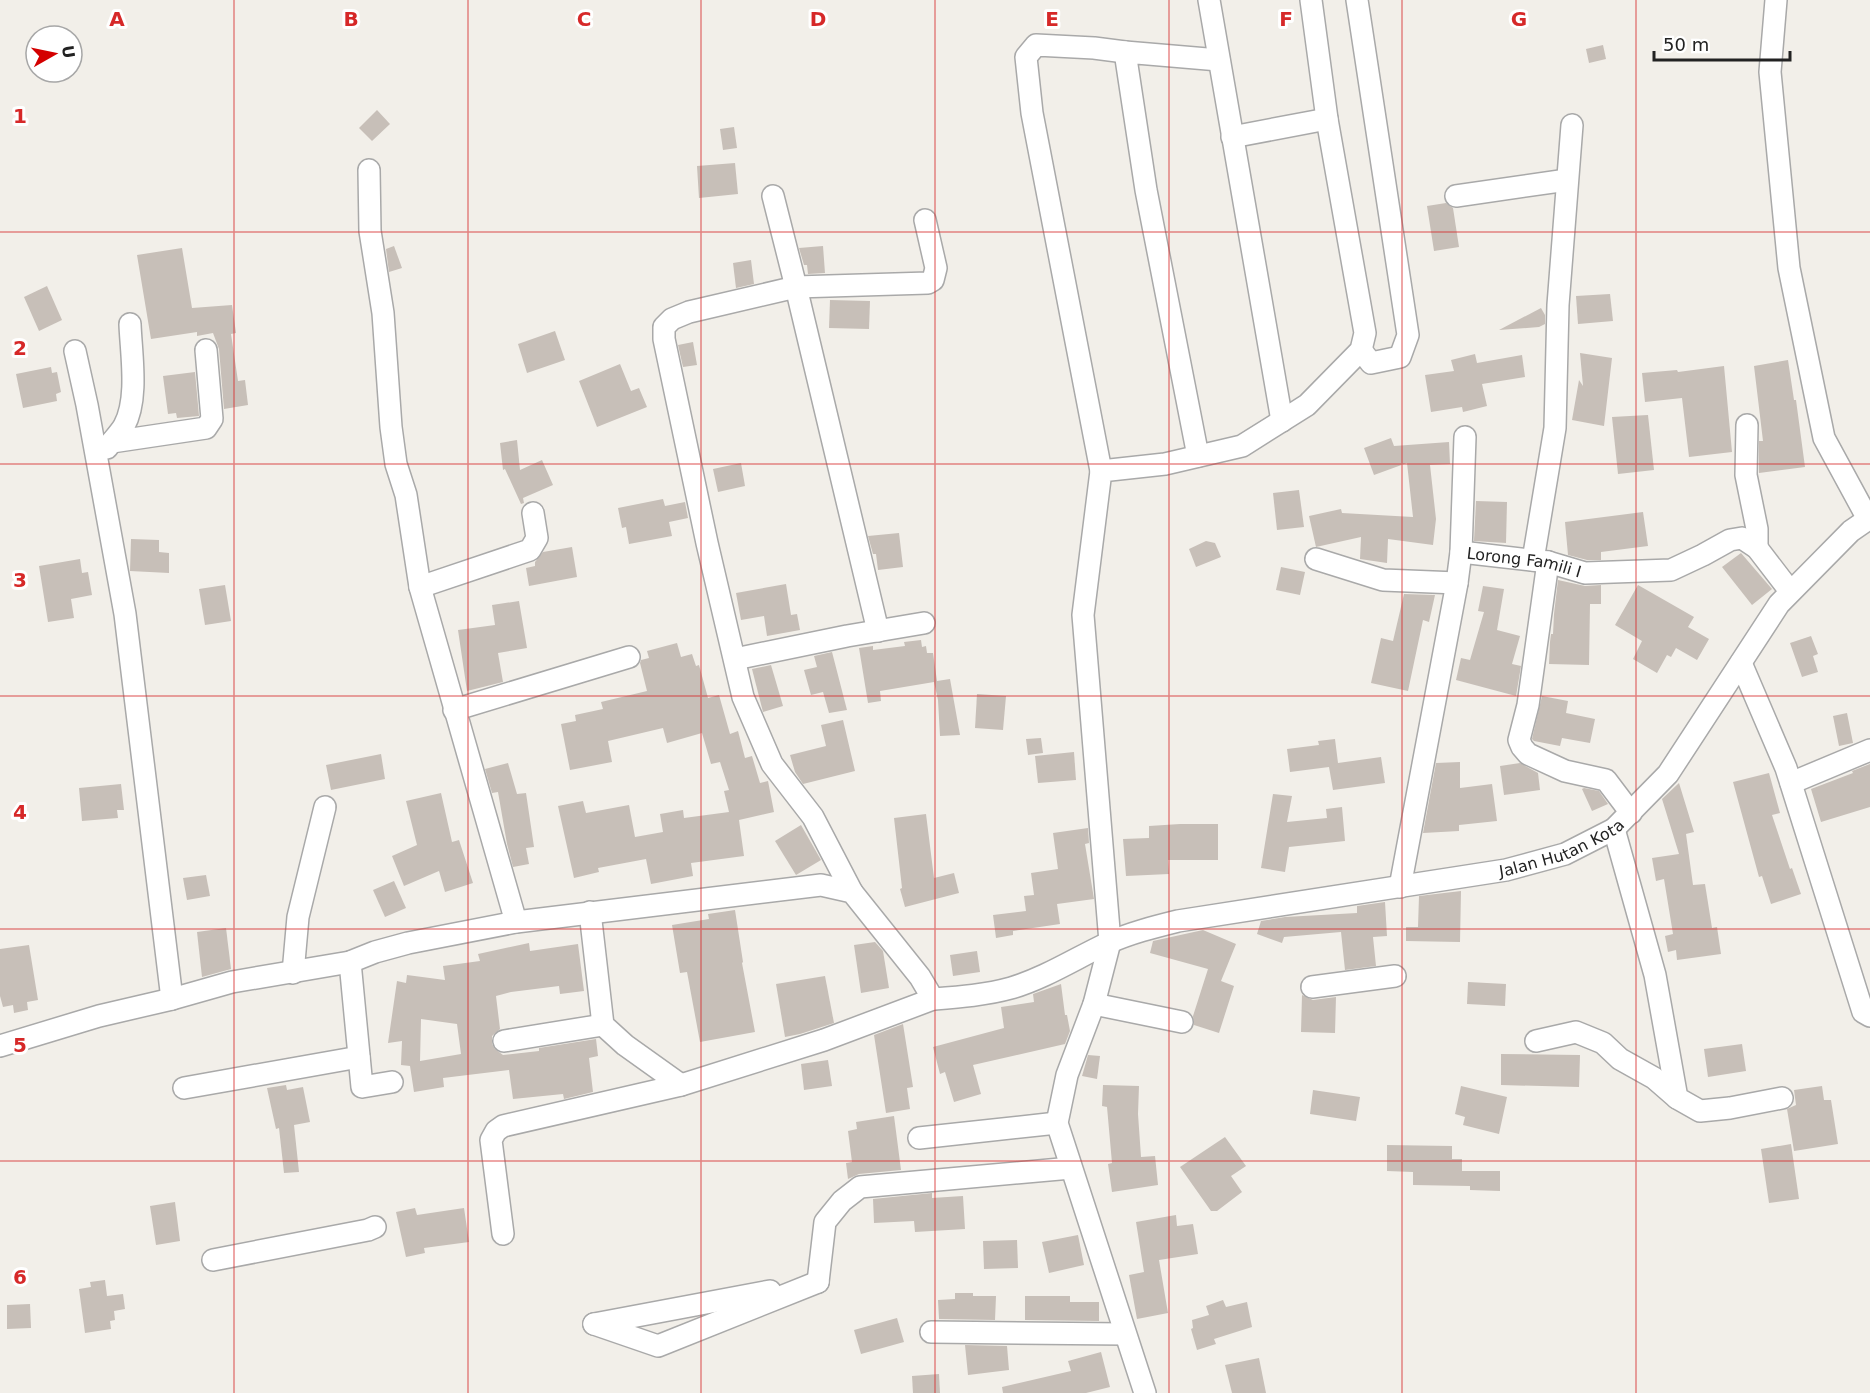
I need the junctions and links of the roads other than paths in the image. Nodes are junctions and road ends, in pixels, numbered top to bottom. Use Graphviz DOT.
graph roads {
  1 [pos="1209,0"];
  2 [pos="1311,0"];
  3 [pos="1357,0"];
  4 [pos="1776,0"];
  5 [pos="1125,52"];
  6 [pos="1219,60"];
  7 [pos="1327,118"];
  8 [pos="1572,125"];
  9 [pos="1232,137"];
  10 [pos="369,170"];
  11 [pos="1567,180"];
  12 [pos="773,196"];
  13 [pos="1456,196"];
  14 [pos="925,220"];
  15 [pos="796,287"];
  16 [pos="130,324"];
  17 [pos="206,350"];
  18 [pos="1361,350"];
  19 [pos="75,351"];
  20 [pos="1282,421"];
  21 [pos="1747,425"];
  22 [pos="1465,437"];
  23 [pos="112,442"];
  24 [pos="1198,456"];
  25 [pos="96,461"];
  26 [pos="1101,471"];
  27 [pos="533,513"];
  28 [pos="1869,519"];
  29 [pos="1757,548"];
  30 [pos="1461,552"];
  31 [pos="1316,560"];
  32 [pos="1540,561"];
  33 [pos="1457,584"];
  34 [pos="420,588"];
  35 [pos="1790,591"];
  36 [pos="924,623"];
  37 [pos="878,631"];
  38 [pos="629,657"];
  39 [pos="735,659"];
  40 [pos="1741,663"];
  41 [pos="454,710"];
  42 [pos="1870,750"];
  43 [pos="1791,783"];
  44 [pos="325,807"];
  45 [pos="1630,813"];
  46 [pos="1614,830"];
  47 [pos="1400,887"];
  48 [pos="852,892"];
  49 [pos="590,912"];
  50 [pos="516,922"];
  51 [pos="1110,942"];
  52 [pos="350,962"];
  53 [pos="293,973"];
  54 [pos="1395,976"];
  55 [pos="1311,987"];
  56 [pos="172,999"];
  57 [pos="933,999"];
  58 [pos="1094,1004"];
  59 [pos="1870,1016"];
  60 [pos="1182,1022"];
  61 [pos="603,1025"];
  62 [pos="504,1041"];
  63 [pos="1536,1041"];
  64 [pos="0,1046"];
  65 [pos="359,1057"];
  66 [pos="392,1082"];
  67 [pos="681,1085"];
  68 [pos="184,1088"];
  69 [pos="1677,1098"];
  70 [pos="1782,1098"];
  71 [pos="1057,1123"];
  72 [pos="919,1138"];
  73 [pos="1071,1168"];
  74 [pos="375,1227"];
  75 [pos="503,1234"];
  76 [pos="213,1260"];
  77 [pos="818,1282"];
  78 [pos="931,1332"];
  79 [pos="1125,1334"];
  80 [pos="1145,1393"];
  1 -- 6 [label="street"];
  2 -- 7 [label="street"];
  3 -- 18 [label="street"];
  4 -- 28 [label="street"];
  5 -- 6 [label="street"];
  5 -- 24 [label="street"];
  5 -- 26 [label="street"];
  6 -- 9 [label="street"];
  7 -- 9 [label="street"];
  7 -- 18 [label="street"];
  8 -- 11 [label="street"];
  9 -- 20 [label="street"];
  10 -- 34 [label="street"];
  11 -- 13 [label="street"];
  11 -- 32 [label="street"];
  12 -- 15 [label="street"];
  14 -- 15 [label="street"];
  15 -- 37 [label="street"];
  15 -- 39 [label="street"];
  16 -- 23 [label="street"];
  17 -- 23 [label="street"];
  18 -- 20 [label="street"];
  19 -- 25 [label="street"];
  20 -- 24 [label="street"];
  21 -- 29 [label="street"];
  22 -- 30 [label="street"];
  23 -- 25 [label="street"];
  24 -- 26 [label="street"];
  25 -- 56 [label="street"];
  26 -- 51 [label="street"];
  27 -- 34 [label="street"];
  28 -- 35 [label="street, Jalan Hutan Kota"];
  29 -- 32 [label="street, Lorong Famili I"];
  29 -- 35 [label="street"];
  30 -- 32 [label="street, Lorong Famili I"];
  30 -- 33 [label="street, Lorong Famili I"];
  31 -- 33 [label="street"];
  32 -- 45 [label="street"];
  33 -- 47 [label="street, Lorong Famili I"];
  34 -- 41 [label="street"];
  35 -- 40 [label="street, Jalan Hutan Kota"];
  36 -- 37 [label="street"];
  37 -- 39 [label="street"];
  38 -- 41 [label="street"];
  39 -- 48 [label="street"];
  40 -- 43 [label="street"];
  40 -- 45 [label="street, Jalan Hutan Kota"];
  41 -- 50 [label="street"];
  42 -- 43 [label="street"];
  43 -- 59 [label="street"];
  44 -- 53 [label="street"];
  45 -- 46 [label="street, Jalan Hutan Kota"];
  46 -- 47 [label="street, Jalan Hutan Kota"];
  46 -- 69 [label="street"];
  47 -- 51 [label="street, Jalan Hutan Kota"];
  48 -- 49 [label="street"];
  48 -- 57 [label="street"];
  49 -- 50 [label="street"];
  49 -- 61 [label="street"];
  50 -- 52 [label="street"];
  51 -- 57 [label="street, Jalan Hutan Kota"];
  51 -- 58 [label="street"];
  52 -- 53 [label="street"];
  52 -- 65 [label="street"];
  53 -- 56 [label="street"];
  54 -- 55 [label="street"];
  56 -- 64 [label="street"];
  57 -- 67 [label="street, Jalan Hutan Kota"];
  58 -- 60 [label="street"];
  58 -- 71 [label="street"];
  61 -- 62 [label="street"];
  61 -- 67 [label="street"];
  63 -- 69 [label="street"];
  65 -- 66 [label="street"];
  65 -- 68 [label="street"];
  67 -- 75 [label="street, Jalan Hutan Kota"];
  69 -- 70 [label="street"];
  71 -- 72 [label="street"];
  71 -- 73 [label="street"];
  73 -- 77 [label="street"];
  73 -- 79 [label="street"];
  74 -- 76 [label="street"];
  77 -- 77 [label="street"];
  78 -- 79 [label="street"];
  79 -- 80 [label="street"];
}
